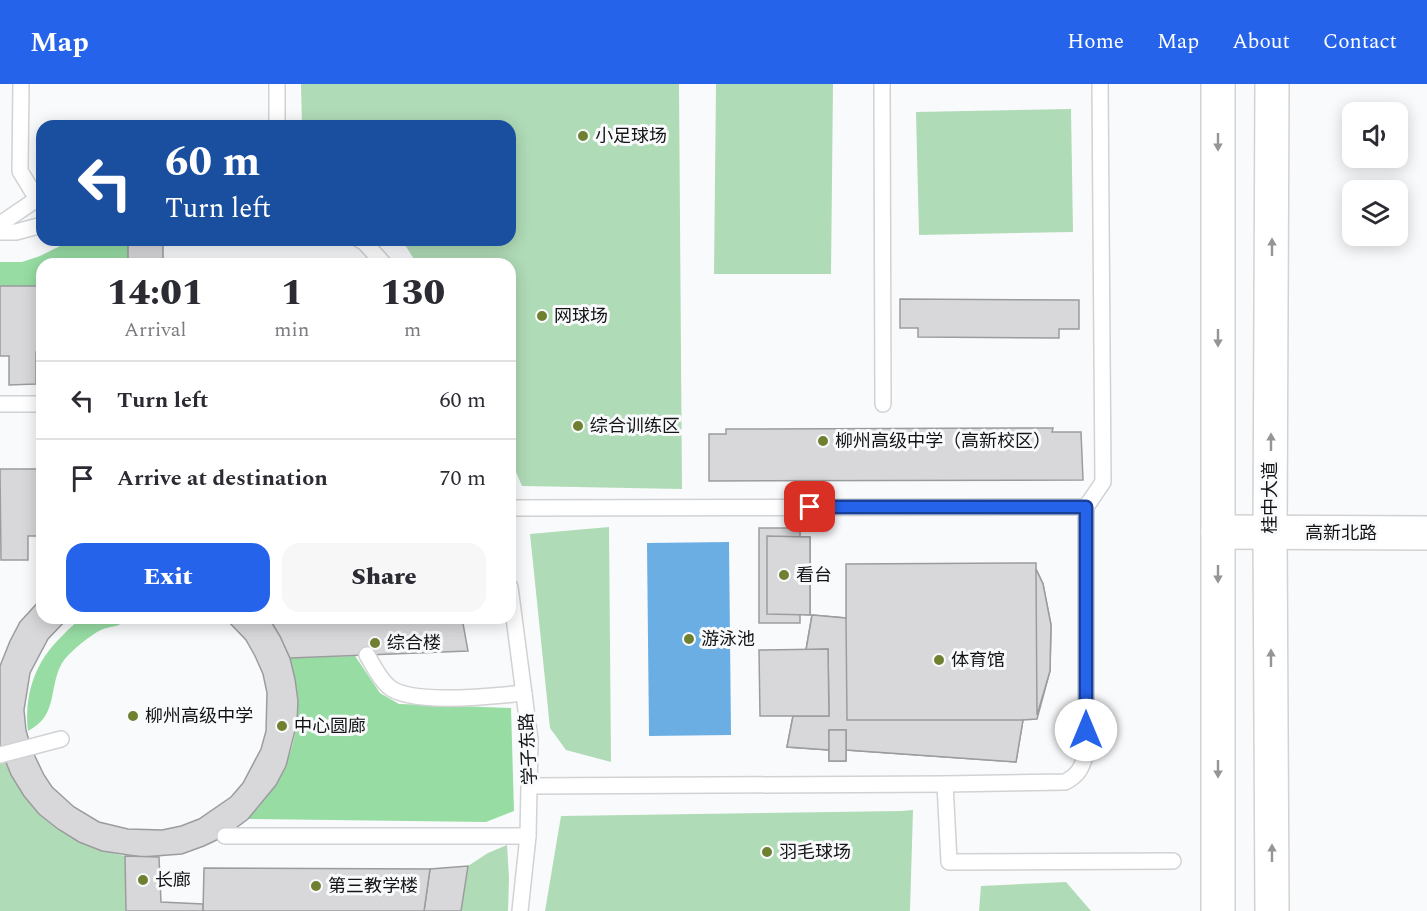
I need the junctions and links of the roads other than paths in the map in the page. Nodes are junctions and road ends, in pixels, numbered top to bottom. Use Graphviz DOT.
graph roads {
  1 [pos="21,84"];
  2 [pos="277,84"];
  3 [pos="882,84"];
  4 [pos="1100,84"];
  5 [pos="1218,84"];
  6 [pos="1272,84"];
  7 [pos="277,120"];
  8 [pos="36,195"];
  9 [pos="36,201"];
  10 [pos="0,224"];
  11 [pos="36,227"];
  12 [pos="0,232"];
  13 [pos="368,246"];
  14 [pos="379,258"];
  15 [pos="0,404"];
  16 [pos="36,404"];
  17 [pos="883,404"];
  18 [pos="1086,507"];
  19 [pos="516,508"];
  20 [pos="1218,532"];
  21 [pos="1270,533"];
  22 [pos="1427,533"];
  23 [pos="515,624"];
  24 [pos="367,655"];
  25 [pos="524,693"];
  26 [pos="61,739"];
  27 [pos="0,755"];
  28 [pos="945,784"];
  29 [pos="530,786"];
  30 [pos="225,836"];
  31 [pos="528,836"];
  32 [pos="1173,861"];
  33 [pos="520,911"];
  34 [pos="1218,911"];
  35 [pos="1272,911"];
  1 -- 8 [label="lane"];
  2 -- 7 [label="lane"];
  3 -- 17 [label="lane"];
  4 -- 18 [label="lane"];
  5 -- 20 [label="main road, one-way"];
  21 -- 6 [label="main road, 桂中大道, one-way"];
  9 -- 10 [label="lane"];
  11 -- 12 [label="lane"];
  13 -- 14 [label="lane"];
  15 -- 16 [label="lane"];
  18 -- 19 [label="lane"];
  18 -- 28 [label="lane"];
  20 -- 21 [label="main road, 高新北路"];
  20 -- 34 [label="main road, one-way"];
  21 -- 22 [label="main road, 高新北路"];
  35 -- 21 [label="main road, 桂中大道, one-way"];
  23 -- 25 [label="lane, 学子东路"];
  24 -- 25 [label="lane"];
  25 -- 29 [label="lane, 学子东路"];
  26 -- 27 [label="lane"];
  28 -- 29 [label="lane"];
  28 -- 32 [label="lane"];
  29 -- 31 [label="lane, 学子东路"];
  30 -- 31 [label="lane"];
  31 -- 33 [label="lane, 学子东路"];
}
